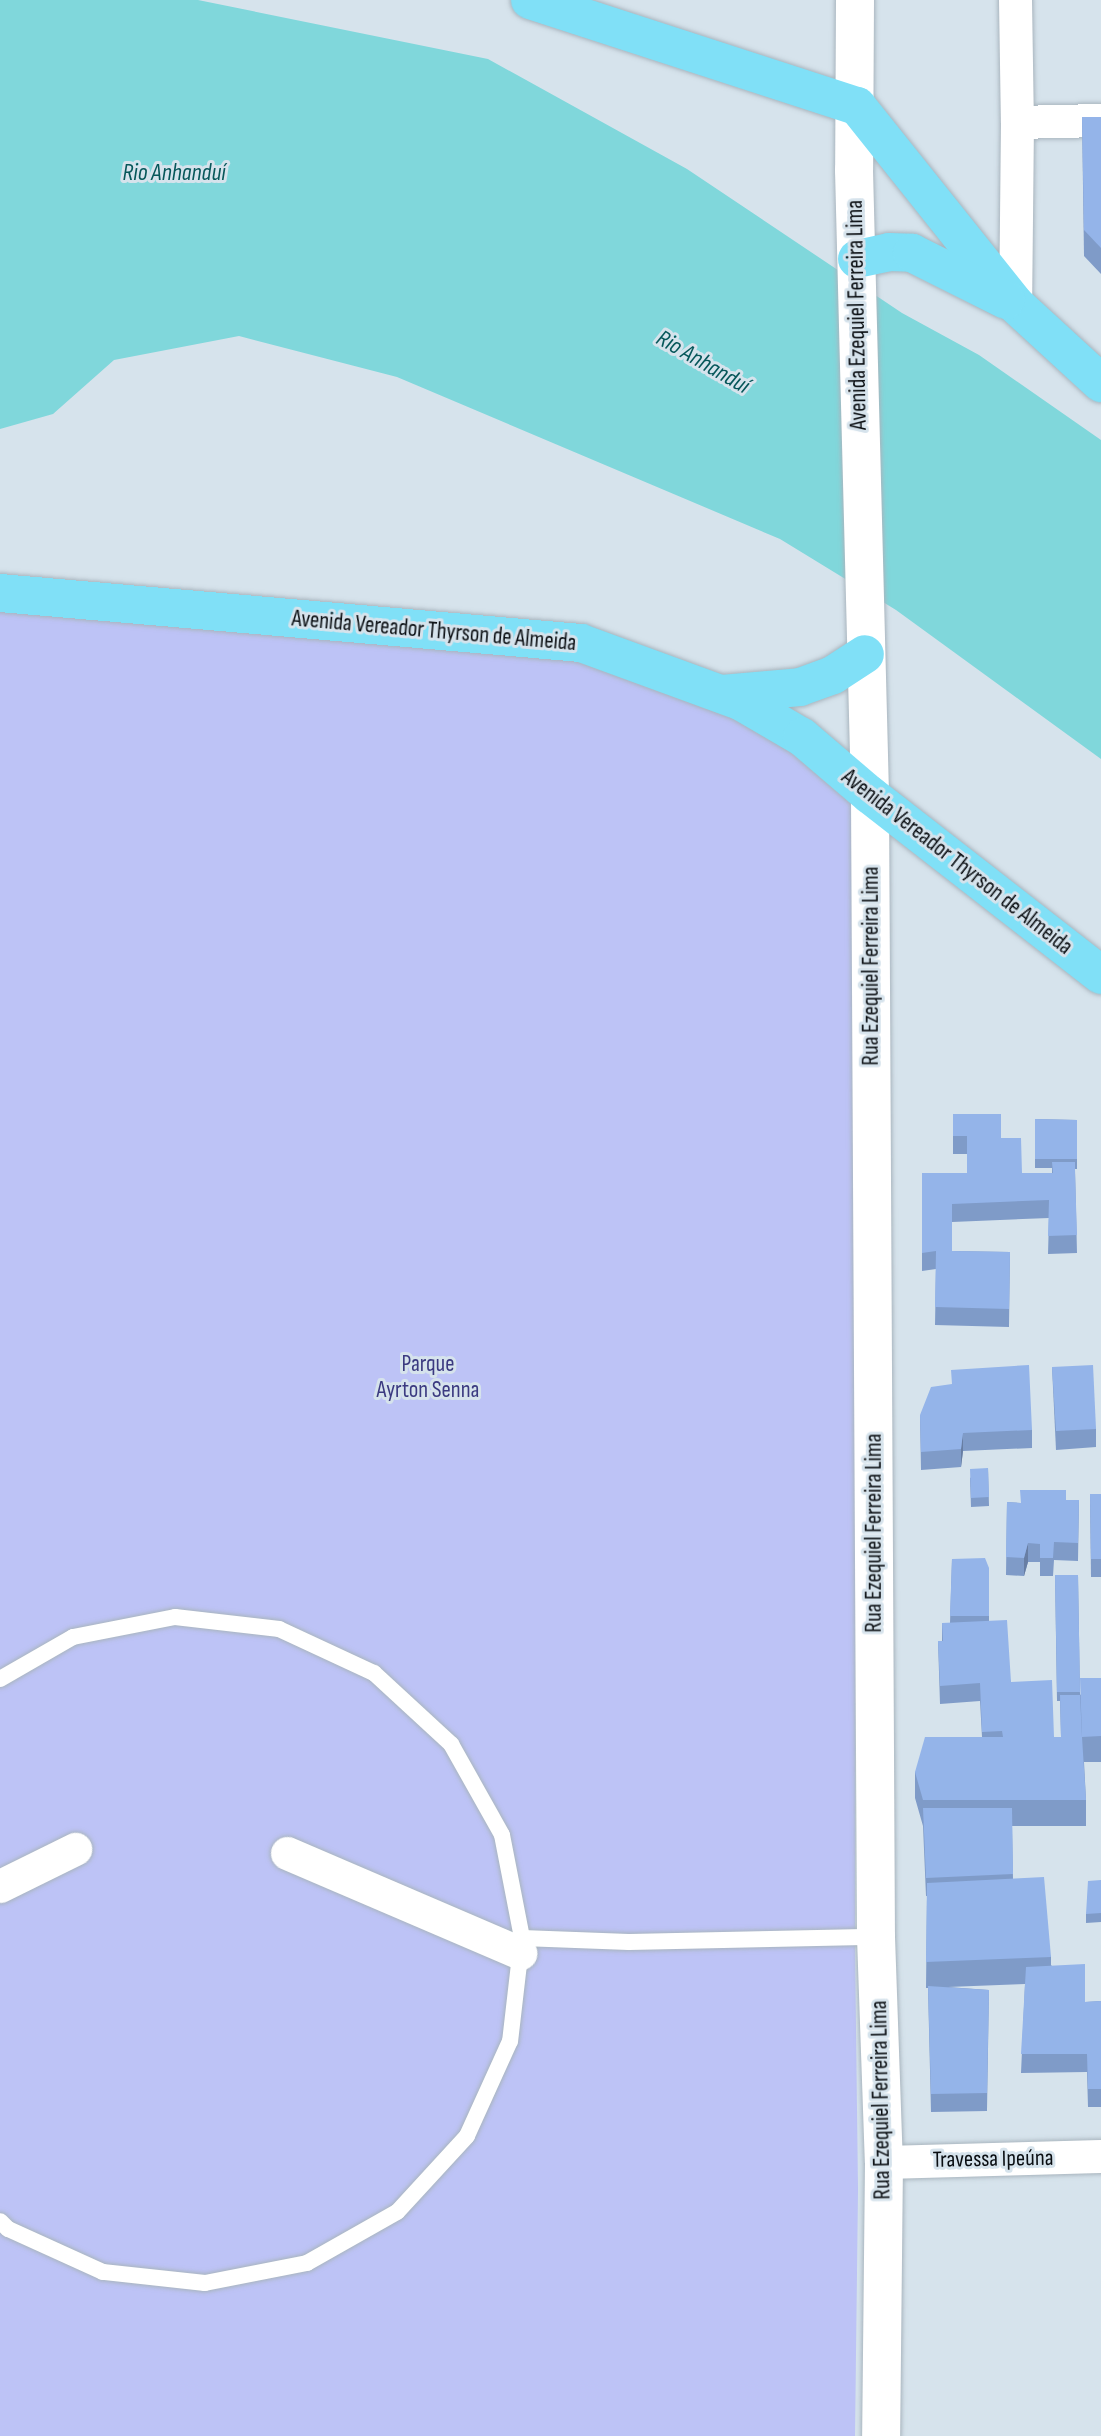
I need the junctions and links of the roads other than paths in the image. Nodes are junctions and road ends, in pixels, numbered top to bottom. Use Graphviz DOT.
graph roads {
  1 [pos="530,0"];
  2 [pos="855,0"];
  3 [pos="1015,0"];
  4 [pos="857,106"];
  5 [pos="1101,120"];
  6 [pos="1017,122"];
  7 [pos="857,265"];
  8 [pos="1015,304"];
  9 [pos="1101,383"];
  10 [pos="0,593"];
  11 [pos="864,642"];
  12 [pos="720,694"];
  13 [pos="870,795"];
  14 [pos="1101,975"];
  15 [pos="0,1679"];
  16 [pos="75,1849"];
  17 [pos="287,1853"];
  18 [pos="0,1886"];
  19 [pos="876,1937"];
  20 [pos="521,1945"];
  21 [pos="1101,2156"];
  22 [pos="884,2162"];
  23 [pos="0,2221"];
  24 [pos="881,2436"];
  1 -- 4 [label="main road"];
  2 -- 4 [label="main road, Avenida Ezequiel Ferreira Lima"];
  3 -- 6 [label="street"];
  4 -- 7 [label="main road, Avenida Ezequiel Ferreira Lima"];
  4 -- 8 [label="main road"];
  5 -- 6 [label="street"];
  6 -- 8 [label="street"];
  7 -- 8 [label="main road"];
  7 -- 11 [label="main road, Avenida Ezequiel Ferreira Lima"];
  8 -- 9 [label="main road"];
  10 -- 12 [label="main road, Avenida Vereador Thyrson de Almeida"];
  11 -- 12 [label="main road"];
  11 -- 13 [label="main road, Rua Ezequiel Ferreira Lima"];
  12 -- 13 [label="main road, Avenida Vereador Thyrson de Almeida"];
  13 -- 14 [label="main road, Avenida Vereador Thyrson de Almeida"];
  13 -- 19 [label="main road, Rua Ezequiel Ferreira Lima"];
  15 -- 20 [label="lane"];
  16 -- 18 [label="street"];
  17 -- 20 [label="street"];
  19 -- 20 [label="lane"];
  19 -- 22 [label="main road, Rua Ezequiel Ferreira Lima"];
  20 -- 23 [label="lane"];
  21 -- 22 [label="street, Travessa Ipeúna"];
  22 -- 24 [label="main road, Rua Ezequiel Ferreira Lima"];
}
